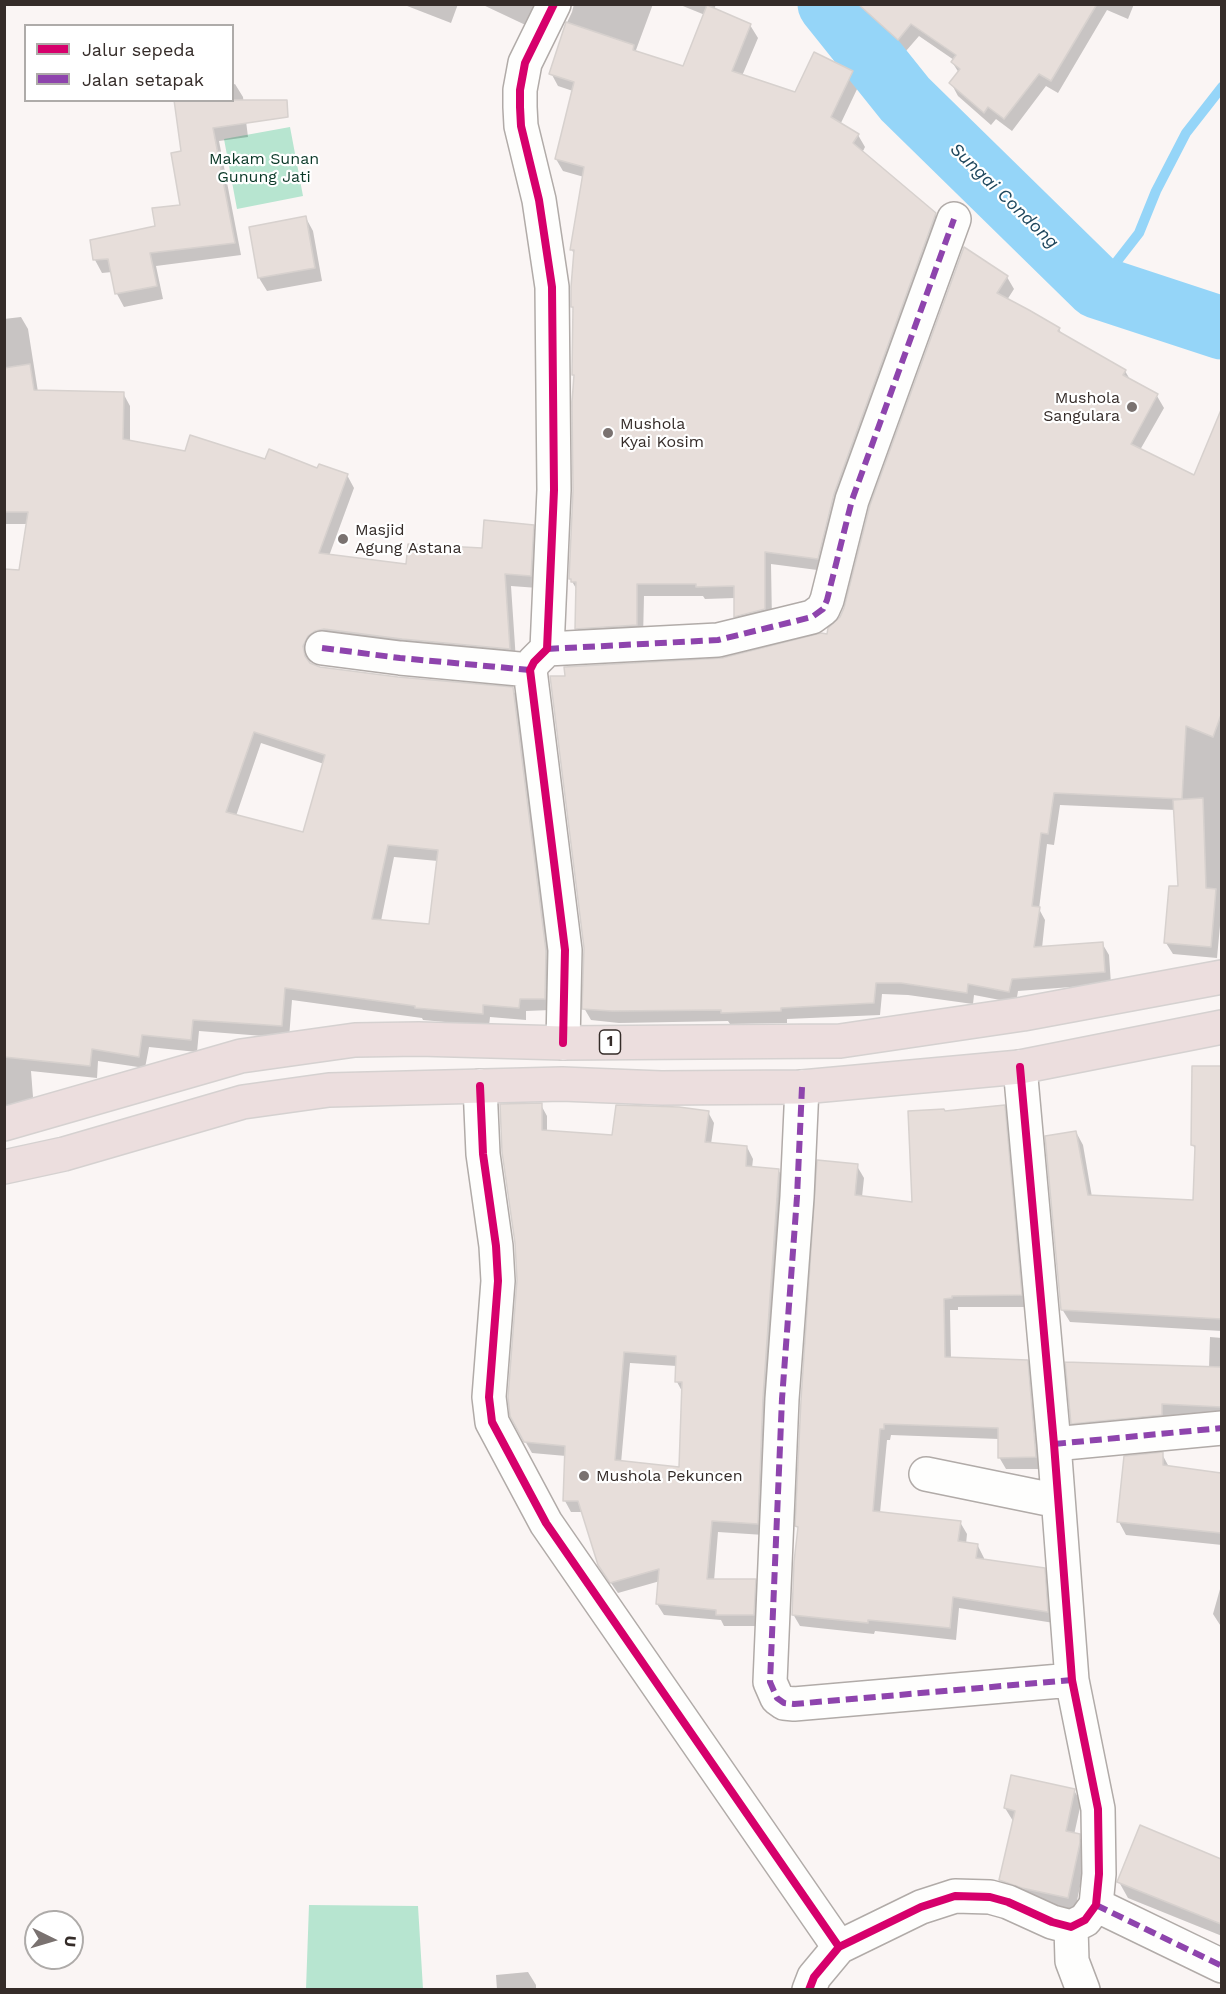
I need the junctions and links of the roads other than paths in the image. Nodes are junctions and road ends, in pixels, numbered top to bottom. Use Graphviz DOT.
graph roads {
  1 [pos="554,4"];
  2 [pos="954,219"];
  3 [pos="322,648"];
  4 [pos="539,660"];
  5 [pos="1221,977"];
  6 [pos="1221,1027"];
  7 [pos="563,1043"];
  8 [pos="1020,1067"];
  9 [pos="480,1086"];
  10 [pos="802,1087"];
  11 [pos="4,1124"];
  12 [pos="4,1167"];
  13 [pos="1221,1428"];
  14 [pos="1054,1444"];
  15 [pos="926,1474"];
  16 [pos="1058,1501"];
  17 [pos="1072,1680"];
  18 [pos="1096,1905"];
  19 [pos="1071,1927"];
  20 [pos="838,1947"];
  21 [pos="1221,1966"];
  22 [pos="1072,1980"];
  23 [pos="809,1989"];
  1 -- 4 [label="street"];
  2 -- 4 [label="street"];
  3 -- 4 [label="street"];
  4 -- 7 [label="street"];
  5 -- 7 [label="highway, 1"];
  6 -- 8 [label="highway"];
  7 -- 11 [label="highway, 1"];
  8 -- 10 [label="highway"];
  8 -- 14 [label="street"];
  9 -- 10 [label="highway"];
  9 -- 12 [label="highway"];
  9 -- 20 [label="street"];
  10 -- 17 [label="street"];
  13 -- 14 [label="street"];
  14 -- 16 [label="street"];
  15 -- 16 [label="street"];
  16 -- 17 [label="street"];
  17 -- 18 [label="street"];
  18 -- 19 [label="street"];
  18 -- 21 [label="street"];
  19 -- 20 [label="street"];
  19 -- 22 [label="street"];
  20 -- 23 [label="street"];
}
